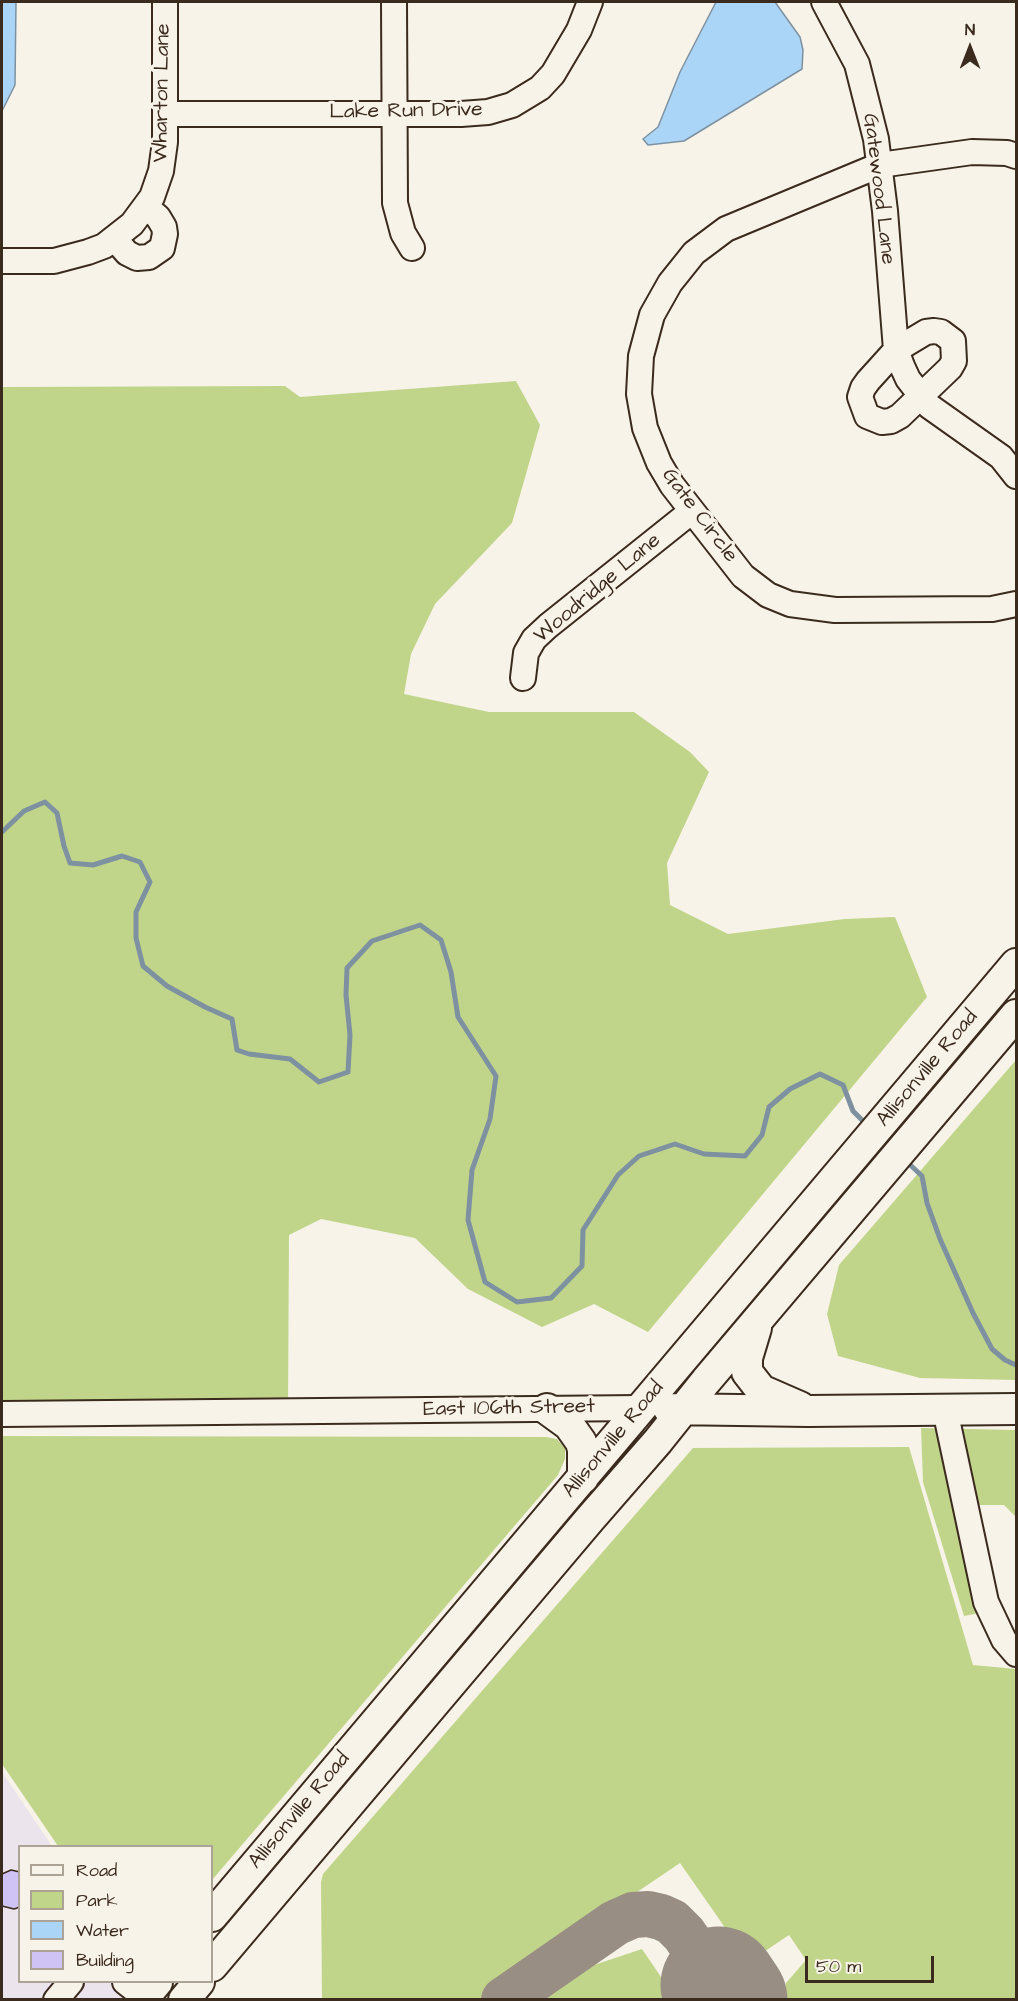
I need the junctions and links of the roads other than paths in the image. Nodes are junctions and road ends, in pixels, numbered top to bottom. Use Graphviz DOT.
graph roads {
  1 [pos="165,2"];
  2 [pos="394,2"];
  3 [pos="590,2"];
  4 [pos="824,2"];
  5 [pos="165,114"];
  6 [pos="394,114"];
  7 [pos="1017,156"];
  8 [pos="880,165"];
  9 [pos="146,207"];
  10 [pos="114,238"];
  11 [pos="412,248"];
  12 [pos="2,261"];
  13 [pos="896,350"];
  14 [pos="921,396"];
  15 [pos="1017,476"];
  16 [pos="693,512"];
  17 [pos="1017,604"];
  18 [pos="523,678"];
  19 [pos="1017,964"];
  20 [pos="1017,1015"];
  21 [pos="758,1321"];
  22 [pos="641,1408"];
  23 [pos="547,1409"];
  24 [pos="949,1409"];
  25 [pos="1011,1409"];
  26 [pos="683,1410"];
  27 [pos="808,1411"];
  28 [pos="2,1414"];
  29 [pos="583,1478"];
  30 [pos="1012,1640"];
  31 [pos="213,1915"];
  32 [pos="213,1965"];
  33 [pos="70,1983"];
  34 [pos="198,1983"];
  35 [pos="56,2000"];
  36 [pos="184,2000"];
  1 -- 5 [label="street, Wharton Lane"];
  2 -- 6 [label="street"];
  3 -- 6 [label="street, Lake Run Drive"];
  4 -- 8 [label="street, Gatewood Lane"];
  5 -- 6 [label="street, Lake Run Drive"];
  5 -- 9 [label="street, Wharton Lane"];
  6 -- 11 [label="street"];
  7 -- 8 [label="street, Gate Circle"];
  8 -- 13 [label="street, Gatewood Lane"];
  8 -- 16 [label="street, Gate Circle"];
  9 -- 10 [label="street, Wharton Lane"];
  9 -- 10 [label="street"];
  10 -- 12 [label="street, Wharton Lane"];
  13 -- 14 [label="street, Gatewood Lane"];
  13 -- 14 [label="street"];
  13 -- 14 [label="street"];
  14 -- 15 [label="street, Gatewood Lane"];
  16 -- 17 [label="street, Gate Circle"];
  16 -- 18 [label="street, Woodridge Lane"];
  19 -- 22 [label="main road, Allisonville Road"];
  20 -- 21 [label="main road, Allisonville Road"];
  21 -- 26 [label="main road, Allisonville Road"];
  21 -- 27 [label="main road"];
  22 -- 23 [label="street, East 106th Street"];
  22 -- 26 [label="main road, East 106th Street"];
  22 -- 29 [label="main road, Allisonville Road"];
  23 -- 28 [label="street, East 106th Street"];
  23 -- 29 [label="main road"];
  24 -- 25 [label="main road, East 106th Street"];
  24 -- 27 [label="main road, East 106th Street"];
  24 -- 30 [label="street"];
  26 -- 27 [label="main road, East 106th Street"];
  26 -- 32 [label="main road, Allisonville Road"];
  29 -- 31 [label="main road, Allisonville Road"];
  33 -- 35 [label="street"];
  34 -- 36 [label="main road"];
}
